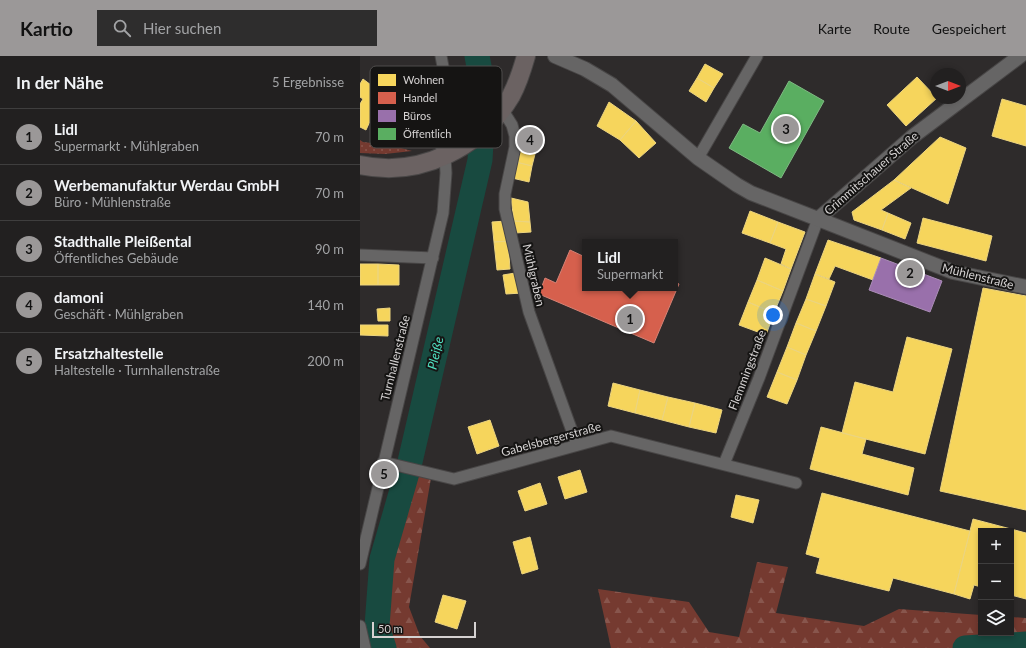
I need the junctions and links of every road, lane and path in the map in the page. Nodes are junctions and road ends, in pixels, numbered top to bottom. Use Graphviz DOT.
graph roads {
  1 [pos="441,56"];
  2 [pos="526,56"];
  3 [pos="555,56"];
  4 [pos="757,56"];
  5 [pos="1020,56"];
  6 [pos="443,66"];
  7 [pos="502,109"];
  8 [pos="502,114"];
  9 [pos="446,148"];
  10 [pos="460,148"];
  11 [pos="452,153"];
  12 [pos="698,158"];
  13 [pos="360,165"];
  14 [pos="818,218"];
  15 [pos="360,255"];
  16 [pos="433,258"];
  17 [pos="1026,287"];
  18 [pos="577,445"];
  19 [pos="383,462"];
  20 [pos="724,464"];
  21 [pos="796,484"];
  22 [pos="360,564"];
  23 [pos="360,626"];
  24 [pos="365,648"];
  1 -- 6 [label="street, Turnhallenstraße"];
  2 -- 7 [label="main road"];
  3 -- 12 [label="street, Crimmitschauer Straße"];
  4 -- 12 [label="street"];
  5 -- 14 [label="street, Crimmitschauer Straße"];
  8 -- 18 [label="street, Mühlgraben"];
  9 -- 11 [label="street, Turnhallenstraße"];
  10 -- 11 [label="main road"];
  11 -- 13 [label="main road"];
  11 -- 16 [label="street, Turnhallenstraße"];
  12 -- 14 [label="street, Crimmitschauer Straße"];
  14 -- 17 [label="street, Mühlenstraße"];
  14 -- 20 [label="street, Flemmingstraße"];
  15 -- 16 [label="street"];
  16 -- 19 [label="street, Turnhallenstraße"];
  18 -- 19 [label="street, Gabelsbergerstraße"];
  18 -- 20 [label="street, Gabelsbergerstraße"];
  19 -- 22 [label="street, Turnhallenstraße"];
  20 -- 21 [label="street, Gabelsbergerstraße"];
  23 -- 24 [label="street"];
}
